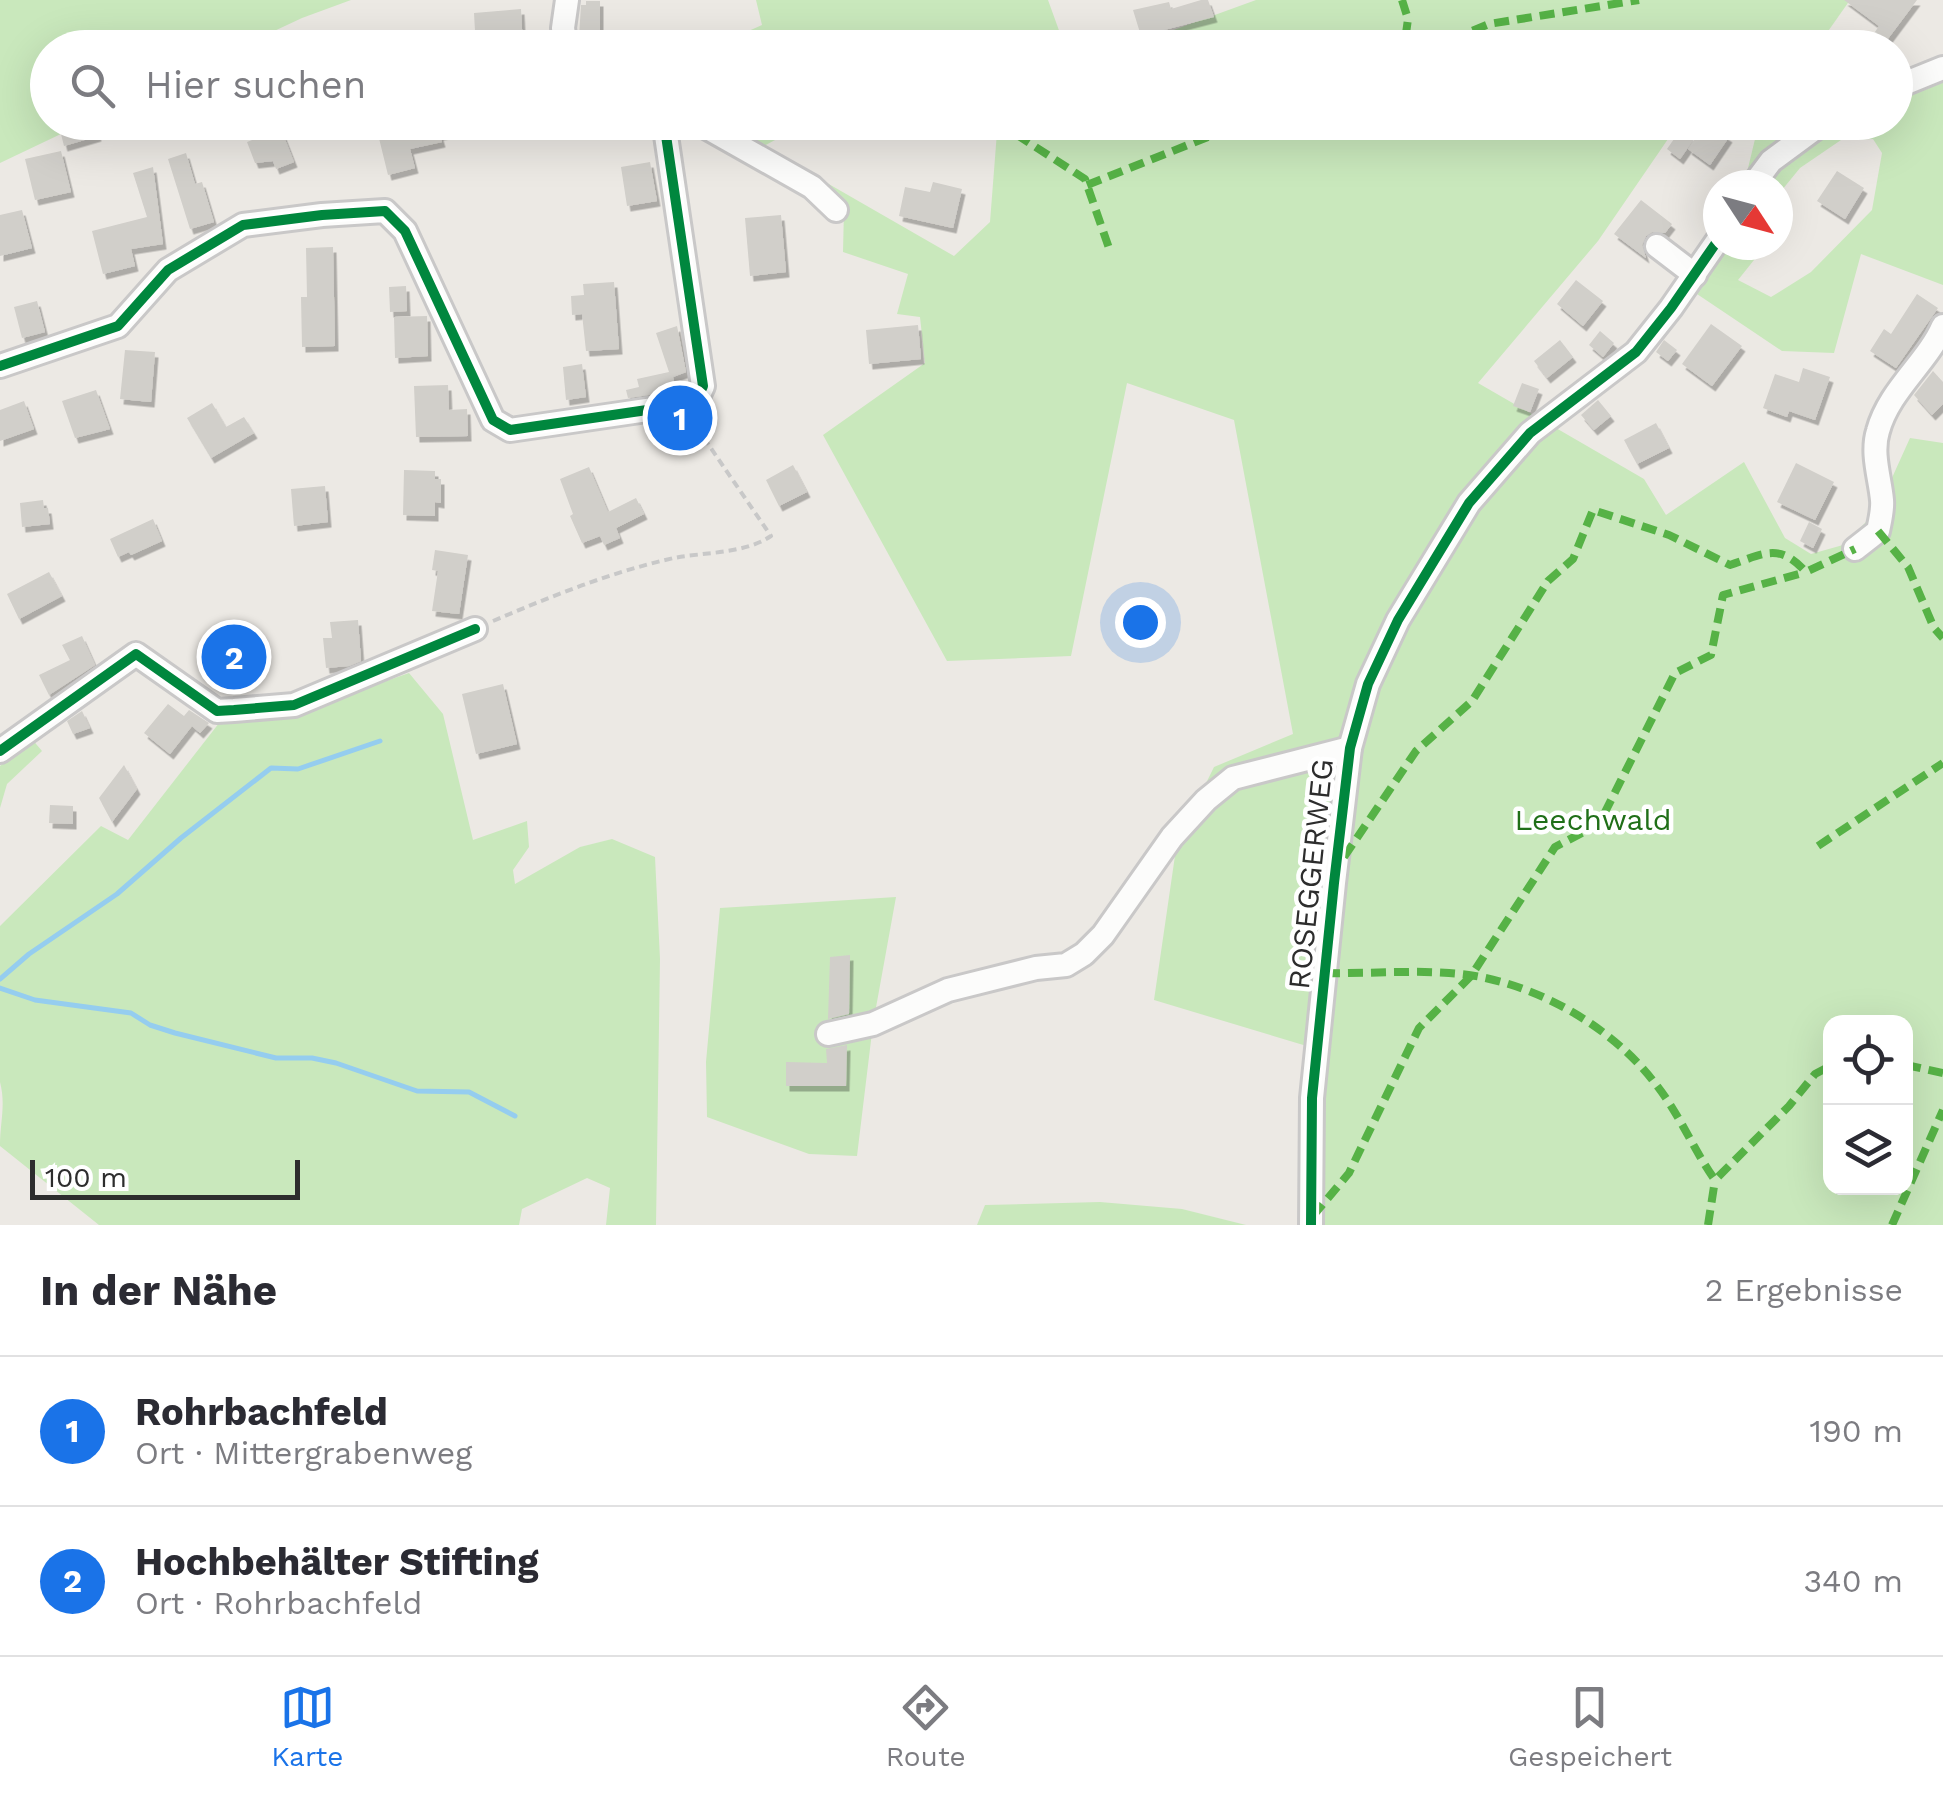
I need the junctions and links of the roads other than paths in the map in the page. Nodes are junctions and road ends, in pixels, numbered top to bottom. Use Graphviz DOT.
graph roads {
  1 [pos="568,0"];
  2 [pos="562,30"];
  3 [pos="1943,68"];
  4 [pos="1913,80"];
  5 [pos="667,140"];
  6 [pos="729,140"];
  7 [pos="1800,140"];
  8 [pos="1765,170"];
  9 [pos="836,210"];
  10 [pos="1657,246"];
  11 [pos="1705,260"];
  12 [pos="1695,275"];
  13 [pos="1943,326"];
  14 [pos="0,366"];
  15 [pos="1856,549"];
  16 [pos="474,629"];
  17 [pos="1350,748"];
  18 [pos="0,751"];
  19 [pos="828,1034"];
  20 [pos="1311,1225"];
  1 -- 2 [label="street"];
  3 -- 4 [label="street"];
  5 -- 14 [label="street"];
  6 -- 9 [label="street"];
  7 -- 8 [label="street"];
  10 -- 12 [label="street"];
  11 -- 12 [label="street, ROSEGGERWEG"];
  12 -- 17 [label="street, ROSEGGERWEG"];
  13 -- 15 [label="street"];
  16 -- 18 [label="street"];
  17 -- 19 [label="street"];
  17 -- 20 [label="street, ROSEGGERWEG"];
}
